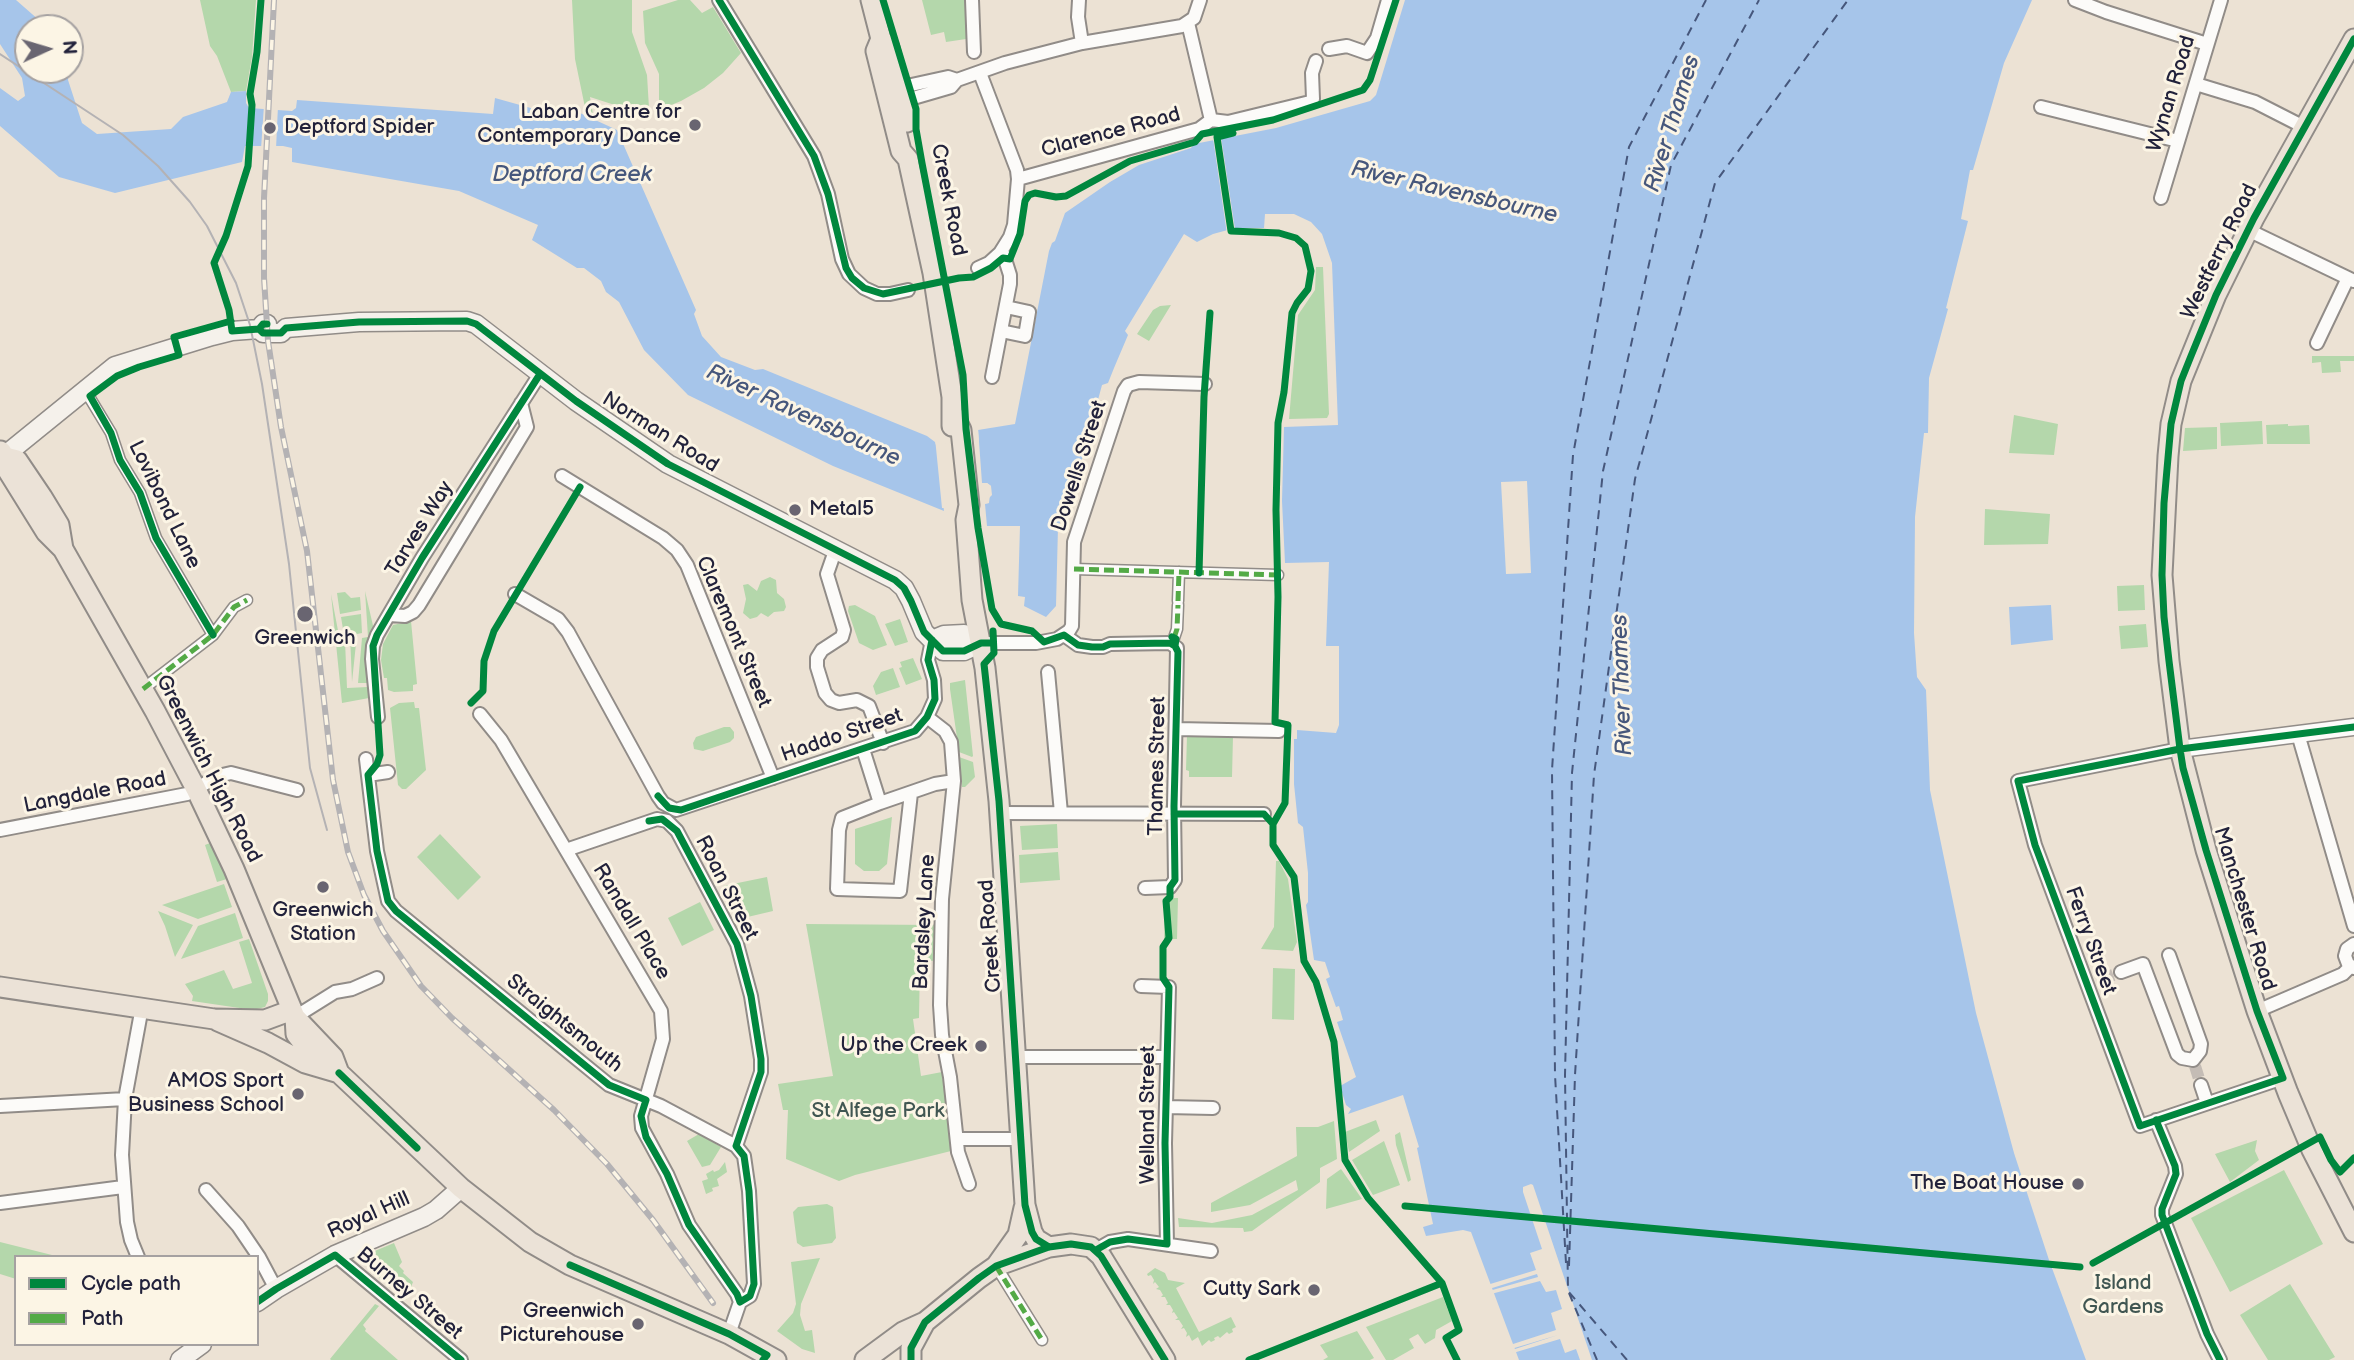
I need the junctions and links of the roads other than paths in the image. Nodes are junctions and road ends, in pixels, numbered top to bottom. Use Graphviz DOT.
graph roads {
  1 [pos="719,0"];
  2 [pos="871,0"];
  3 [pos="972,0"];
  4 [pos="1079,0"];
  5 [pos="1199,0"];
  6 [pos="1388,0"];
  7 [pos="2075,0"];
  8 [pos="2221,0"];
  9 [pos="1188,23"];
  10 [pos="2354,38"];
  11 [pos="1082,43"];
  12 [pos="2207,44"];
  13 [pos="1329,49"];
  14 [pos="974,52"];
  15 [pos="1316,61"];
  16 [pos="980,73"];
  17 [pos="2196,85"];
  18 [pos="894,96"];
  19 [pos="2041,107"];
  20 [pos="1211,120"];
  21 [pos="2304,127"];
  22 [pos="2178,141"];
  23 [pos="1018,178"];
  24 [pos="2161,198"];
  25 [pos="2248,230"];
  26 [pos="1002,250"];
  27 [pos="978,268"];
  28 [pos="2351,279"];
  29 [pos="908,290"];
  30 [pos="1006,307"];
  31 [pos="1001,331"];
  32 [pos="2317,343"];
  33 [pos="540,374"];
  34 [pos="992,377"];
  35 [pos="1205,384"];
  36 [pos="85,390"];
  37 [pos="521,403"];
  38 [pos="3,454"];
  39 [pos="562,476"];
  40 [pos="835,551"];
  41 [pos="1073,569"];
  42 [pos="1179,572"];
  43 [pos="1278,575"];
  44 [pos="515,594"];
  45 [pos="247,600"];
  46 [pos="388,615"];
  47 [pos="213,635"];
  48 [pos="1064,635"];
  49 [pos="932,640"];
  50 [pos="1175,642"];
  51 [pos="981,643"];
  52 [pos="1048,671"];
  53 [pos="143,689"];
  54 [pos="481,714"];
  55 [pos="378,717"];
  56 [pos="927,717"];
  57 [pos="2354,727"];
  58 [pos="1176,729"];
  59 [pos="1279,731"];
  60 [pos="2298,734"];
  61 [pos="883,743"];
  62 [pos="2180,748"];
  63 [pos="863,749"];
  64 [pos="366,759"];
  65 [pos="388,772"];
  66 [pos="368,775"];
  67 [pos="773,778"];
  68 [pos="954,781"];
  69 [pos="196,789"];
  70 [pos="297,790"];
  71 [pos="911,793"];
  72 [pos="880,803"];
  73 [pos="1000,813"];
  74 [pos="1061,813"];
  75 [pos="1174,814"];
  76 [pos="1265,814"];
  77 [pos="649,821"];
  78 [pos="0,830"];
  79 [pos="566,850"];
  80 [pos="1146,888"];
  81 [pos="2354,926"];
  82 [pos="2354,944"];
  83 [pos="2169,955"];
  84 [pos="2352,967"];
  85 [pos="2121,972"];
  86 [pos="377,978"];
  87 [pos="2102,979"];
  88 [pos="2088,983"];
  89 [pos="1141,986"];
  90 [pos="0,987"];
  91 [pos="142,1007"];
  92 [pos="2257,1011"];
  93 [pos="214,1019"];
  94 [pos="294,1020"];
  95 [pos="268,1043"];
  96 [pos="1016,1057"];
  97 [pos="1166,1057"];
  98 [pos="331,1071"];
  99 [pos="2283,1078"];
  100 [pos="2201,1085"];
  101 [pos="125,1099"];
  102 [pos="646,1100"];
  103 [pos="2207,1102"];
  104 [pos="0,1106"];
  105 [pos="1166,1107"];
  106 [pos="1213,1108"];
  107 [pos="2156,1120"];
  108 [pos="956,1135"];
  109 [pos="1021,1139"];
  110 [pos="736,1146"];
  111 [pos="969,1184"];
  112 [pos="123,1187"];
  113 [pos="460,1188"];
  114 [pos="206,1190"];
  115 [pos="0,1203"];
  116 [pos="1025,1205"];
  117 [pos="2354,1232"];
  118 [pos="1167,1244"];
  119 [pos="1049,1247"];
  120 [pos="1096,1250"];
  121 [pos="1211,1251"];
  122 [pos="137,1255"];
  123 [pos="255,1255"];
  124 [pos="335,1255"];
  125 [pos="259,1261"];
  126 [pos="996,1266"];
  127 [pos="276,1289"];
  128 [pos="259,1301"];
  129 [pos="740,1302"];
  130 [pos="925,1322"];
  131 [pos="729,1334"];
  132 [pos="1042,1340"];
  133 [pos="768,1358"];
  134 [pos="461,1360"];
  135 [pos="865,1360"];
  136 [pos="911,1360"];
  137 [pos="1165,1360"];
  138 [pos="2220,1360"];
  1 -- 29 [label="street"];
  2 -- 18 [label="main road, Creek Road"];
  3 -- 14 [label="street"];
  4 -- 11 [label="street"];
  5 -- 9 [label="street"];
  6 -- 13 [label="street"];
  7 -- 12 [label="street"];
  8 -- 12 [label="street, Wynan Road"];
  9 -- 11 [label="street"];
  9 -- 20 [label="street"];
  10 -- 21 [label="main road, Westferry Road"];
  11 -- 16 [label="street"];
  12 -- 17 [label="street, Wynan Road"];
  15 -- 20 [label="street"];
  16 -- 18 [label="street"];
  16 -- 23 [label="street, Clarence Road"];
  17 -- 21 [label="street"];
  17 -- 22 [label="street, Wynan Road"];
  18 -- 51 [label="main road, Creek Road"];
  19 -- 22 [label="street"];
  20 -- 23 [label="street, Clarence Road"];
  21 -- 25 [label="main road, Westferry Road"];
  22 -- 24 [label="street, Wynan Road"];
  23 -- 26 [label="street, Clarence Road"];
  25 -- 28 [label="street"];
  25 -- 62 [label="main road, Westferry Road"];
  26 -- 27 [label="street"];
  26 -- 30 [label="street"];
  28 -- 32 [label="street"];
  30 -- 31 [label="street"];
  30 -- 31 [label="street"];
  31 -- 34 [label="street"];
  33 -- 36 [label="main road, Norman Road"];
  33 -- 37 [label="street, Tarves Way"];
  33 -- 40 [label="main road, Norman Road"];
  35 -- 41 [label="street, Dowells Street"];
  36 -- 38 [label="main road, Norman Road"];
  36 -- 47 [label="street, Lovibond Lane"];
  37 -- 46 [label="street, Tarves Way"];
  37 -- 46 [label="street, Tarves Way"];
  38 -- 53 [label="main road, Greenwich High Road"];
  39 -- 67 [label="street, Claremont Street"];
  40 -- 49 [label="main road, Norman Road"];
  40 -- 61 [label="street"];
  41 -- 42 [label="street"];
  41 -- 48 [label="street, Dowells Street"];
  42 -- 43 [label="street"];
  42 -- 50 [label="street, Thames Street"];
  44 -- 67 [label="street, Haddo Street"];
  45 -- 47 [label="street"];
  46 -- 55 [label="street, Tarves Way"];
  47 -- 53 [label="street"];
  48 -- 50 [label="street"];
  48 -- 51 [label="street"];
  49 -- 51 [label="main road"];
  49 -- 56 [label="street, Haddo Street"];
  50 -- 58 [label="street, Thames Street"];
  51 -- 73 [label="main road, Creek Road"];
  52 -- 74 [label="street"];
  53 -- 69 [label="main road, Greenwich High Road"];
  54 -- 79 [label="street"];
  56 -- 61 [label="street, Haddo Street"];
  56 -- 68 [label="street, Bardsley Lane"];
  57 -- 60 [label="street"];
  58 -- 59 [label="street"];
  58 -- 75 [label="street, Thames Street"];
  60 -- 62 [label="street"];
  60 -- 81 [label="street"];
  61 -- 63 [label="street, Haddo Street"];
  62 -- 88 [label="street, Ferry Street"];
  62 -- 92 [label="main road, Manchester Road"];
  63 -- 67 [label="street, Haddo Street"];
  63 -- 72 [label="street, Haddo Street"];
  64 -- 66 [label="street, Straightsmouth"];
  65 -- 66 [label="street"];
  66 -- 102 [label="street, Straightsmouth"];
  68 -- 71 [label="street"];
  68 -- 108 [label="street, Bardsley Lane"];
  69 -- 70 [label="street, Langdale Road"];
  69 -- 78 [label="street, Langdale Road"];
  69 -- 94 [label="main road, Greenwich High Road"];
  71 -- 72 [label="street"];
  71 -- 72 [label="street"];
  73 -- 74 [label="street"];
  73 -- 96 [label="main road, Creek Road"];
  74 -- 75 [label="street"];
  75 -- 76 [label="street"];
  75 -- 80 [label="street, Thames Street"];
  77 -- 79 [label="street, Randall Place"];
  77 -- 110 [label="street, Roan Street"];
  79 -- 102 [label="street, Randall Place"];
  82 -- 84 [label="street"];
  83 -- 85 [label="street"];
  84 -- 92 [label="street"];
  86 -- 94 [label="street"];
  87 -- 88 [label="street"];
  88 -- 107 [label="street, Ferry Street"];
  89 -- 97 [label="street, Welland Street"];
  90 -- 91 [label="main road"];
  91 -- 93 [label="main road"];
  91 -- 101 [label="street"];
  92 -- 99 [label="main road, Manchester Road"];
  93 -- 94 [label="main road"];
  93 -- 95 [label="main road"];
  94 -- 95 [label="main road"];
  94 -- 98 [label="main road, Greenwich High Road"];
  95 -- 98 [label="main road"];
  96 -- 97 [label="street, Welland Street"];
  96 -- 109 [label="main road, Creek Road"];
  97 -- 105 [label="street, Welland Street"];
  98 -- 113 [label="main road, Greenwich High Road"];
  99 -- 103 [label="street"];
  99 -- 117 [label="main road, Manchester Road"];
  100 -- 103 [label="street"];
  101 -- 104 [label="street"];
  101 -- 112 [label="street"];
  102 -- 110 [label="street, Straightsmouth"];
  102 -- 129 [label="street"];
  103 -- 107 [label="street"];
  105 -- 106 [label="street, Welland Street"];
  105 -- 118 [label="street, Welland Street"];
  107 -- 138 [label="street"];
  108 -- 109 [label="street"];
  108 -- 111 [label="street, Bardsley Lane"];
  109 -- 116 [label="main road, Creek Road"];
  110 -- 129 [label="street"];
  112 -- 115 [label="street"];
  112 -- 122 [label="street"];
  113 -- 124 [label="main road, Royal Hill"];
  113 -- 131 [label="main road, Greenwich High Road"];
  114 -- 123 [label="street"];
  116 -- 119 [label="main road, Creek Road"];
  116 -- 126 [label="main road, Creek Road"];
  118 -- 120 [label="street"];
  118 -- 121 [label="street"];
  119 -- 120 [label="main road"];
  119 -- 126 [label="main road"];
  120 -- 137 [label="main road"];
  124 -- 127 [label="main road, Royal Hill"];
  124 -- 134 [label="street, Burney Street"];
  125 -- 127 [label="street"];
  126 -- 130 [label="main road"];
  126 -- 132 [label="street"];
  127 -- 128 [label="main road, Royal Hill"];
  129 -- 131 [label="street"];
  130 -- 135 [label="main road"];
  130 -- 136 [label="main road"];
  131 -- 133 [label="main road, Greenwich High Road"];
}
